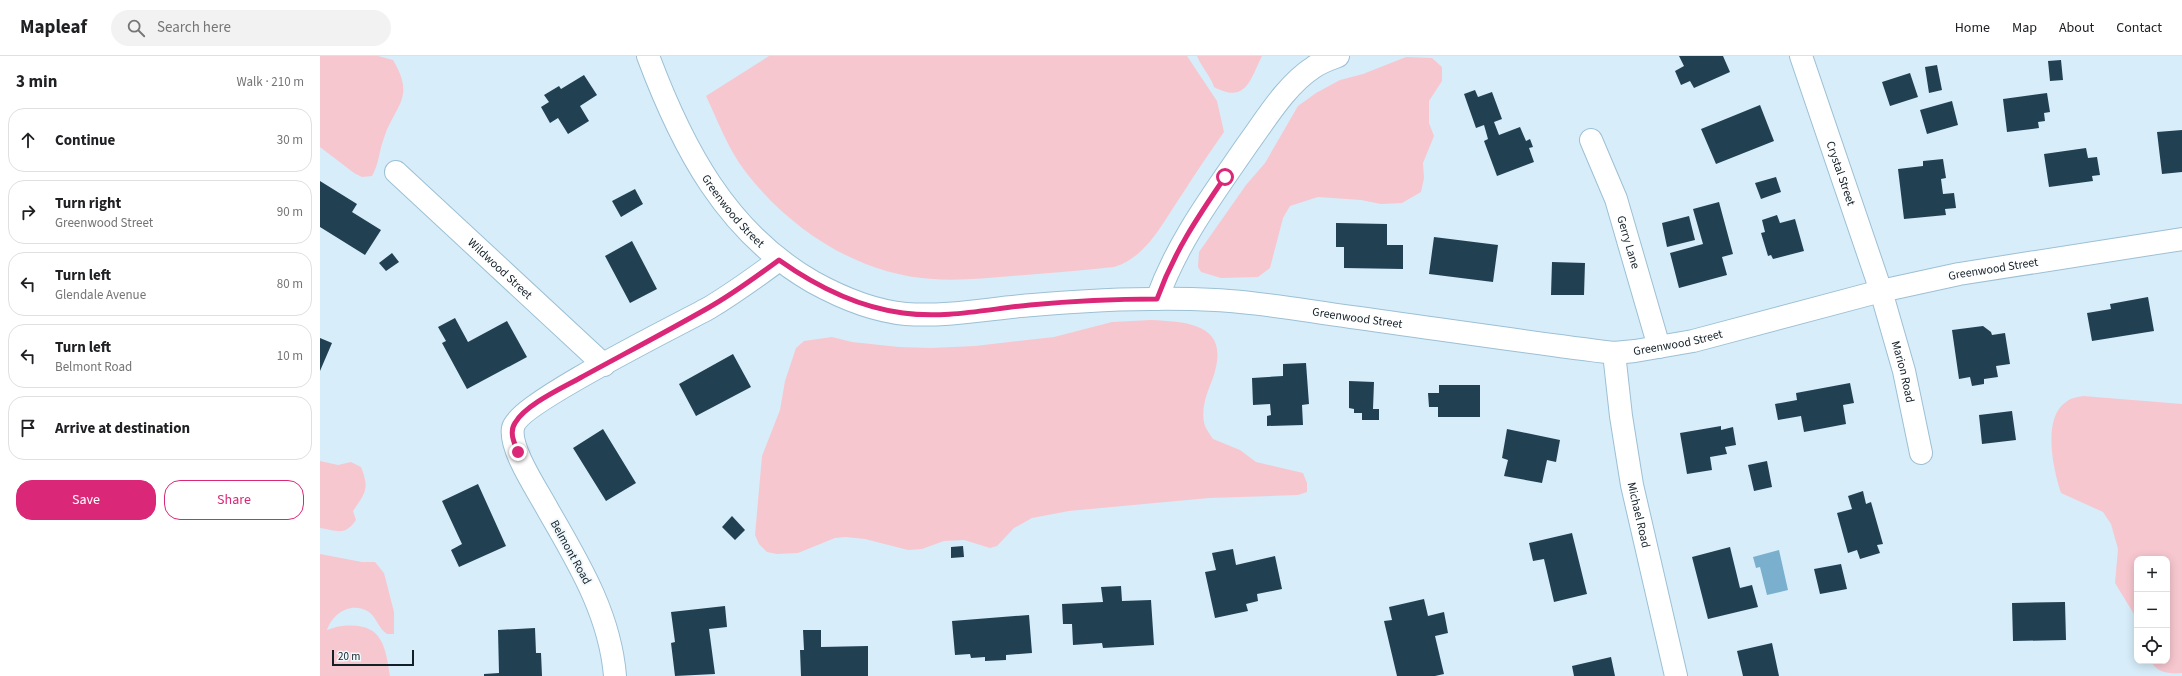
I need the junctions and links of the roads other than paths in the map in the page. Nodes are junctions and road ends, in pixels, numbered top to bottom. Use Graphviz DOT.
graph roads {
  1 [pos="648,56"];
  2 [pos="1338,56"];
  3 [pos="1801,56"];
  4 [pos="1591,140"];
  5 [pos="396,172"];
  6 [pos="2182,239"];
  7 [pos="779,260"];
  8 [pos="1881,291"];
  9 [pos="1157,299"];
  10 [pos="1659,347"];
  11 [pos="1614,353"];
  12 [pos="604,365"];
  13 [pos="1921,453"];
  14 [pos="615,676"];
  15 [pos="1676,676"];
  1 -- 7 [label="street, Greenwood Street"];
  2 -- 9 [label="street"];
  3 -- 8 [label="street, Crystal Street"];
  4 -- 10 [label="street, Gerry Lane"];
  5 -- 12 [label="street, Wildwood Street"];
  6 -- 8 [label="street, Greenwood Street"];
  7 -- 9 [label="street, Greenwood Street"];
  7 -- 12 [label="street"];
  8 -- 10 [label="street, Greenwood Street"];
  8 -- 13 [label="street, Marion Road"];
  9 -- 11 [label="street, Greenwood Street"];
  10 -- 11 [label="street, Greenwood Street"];
  11 -- 15 [label="street, Michael Road"];
  12 -- 14 [label="street, Belmont Road"];
}
